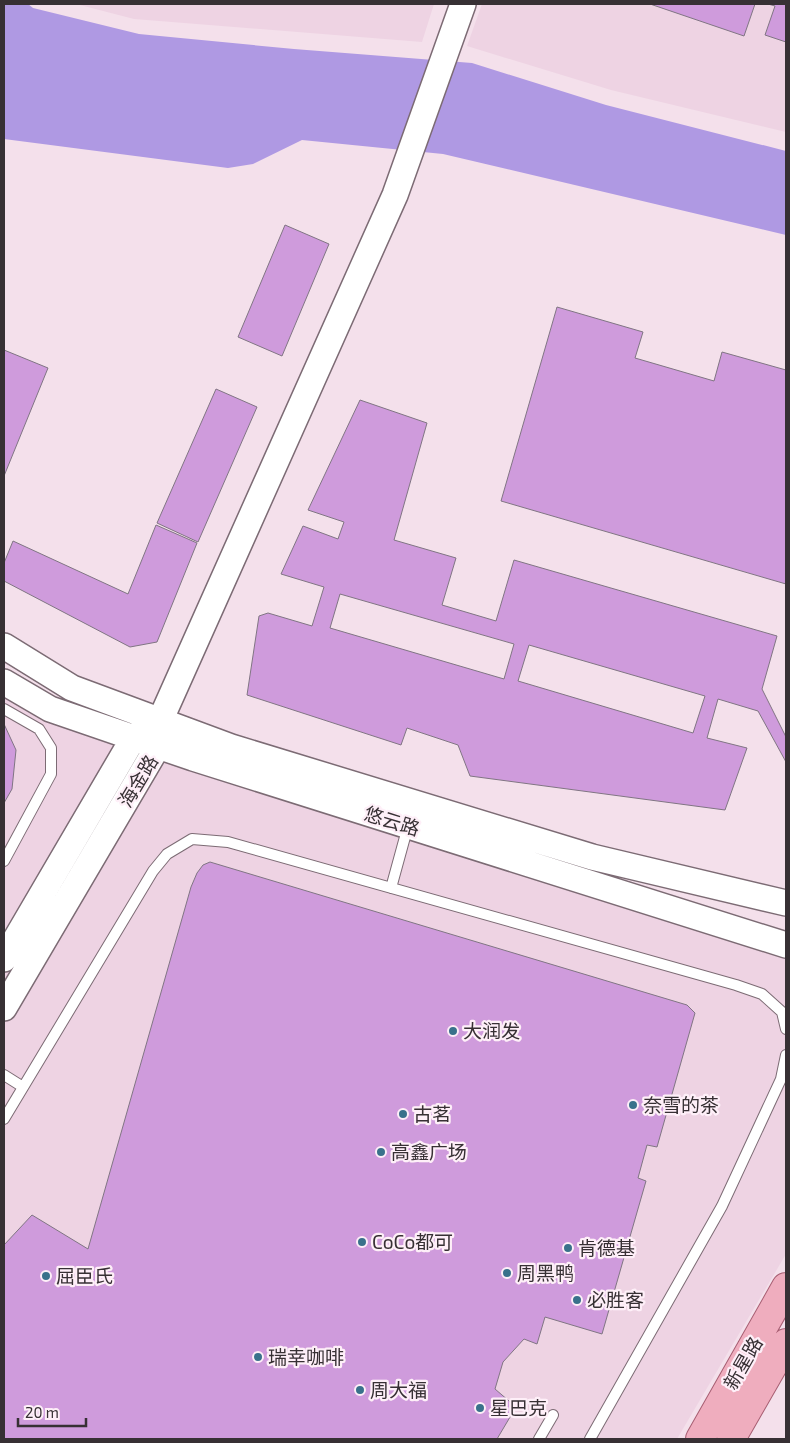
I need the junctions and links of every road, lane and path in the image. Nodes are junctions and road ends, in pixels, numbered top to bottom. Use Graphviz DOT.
graph roads {
  1 [pos="463,4"];
  2 [pos="4,646"];
  3 [pos="4,682"];
  4 [pos="4,709"];
  5 [pos="160,721"];
  6 [pos="134,737"];
  7 [pos="158,746"];
  8 [pos="408,826"];
  9 [pos="4,861"];
  10 [pos="391,888"];
  11 [pos="786,903"];
  12 [pos="786,945"];
  13 [pos="4,960"];
  14 [pos="4,1008"];
  15 [pos="786,1030"];
  16 [pos="786,1056"];
  17 [pos="4,1075"];
  18 [pos="23,1087"];
  19 [pos="4,1119"];
  20 [pos="786,1288"];
  21 [pos="786,1343"];
  22 [pos="554,1415"];
  23 [pos="539,1439"];
  24 [pos="590,1439"];
  25 [pos="700,1439"];
  26 [pos="731,1439"];
  1 -- 5 [label="street"];
  2 -- 5 [label="street, 悠云路"];
  3 -- 6 [label="street, 悠云路"];
  4 -- 9 [label="lane"];
  5 -- 6 [label="street, 海金路"];
  5 -- 7 [label="street, 海金路"];
  5 -- 11 [label="street, 悠云路"];
  6 -- 7 [label="street, 悠云路"];
  6 -- 13 [label="street, 海金路"];
  7 -- 8 [label="street, 悠云路"];
  7 -- 14 [label="street, 海金路"];
  8 -- 10 [label="lane"];
  8 -- 12 [label="street, 悠云路"];
  10 -- 15 [label="lane"];
  10 -- 18 [label="lane"];
  16 -- 24 [label="lane"];
  17 -- 18 [label="lane"];
  18 -- 19 [label="lane"];
  20 -- 25 [label="main road, 新星路"];
  21 -- 26 [label="main road, 新星路"];
  22 -- 23 [label="lane"];
}
